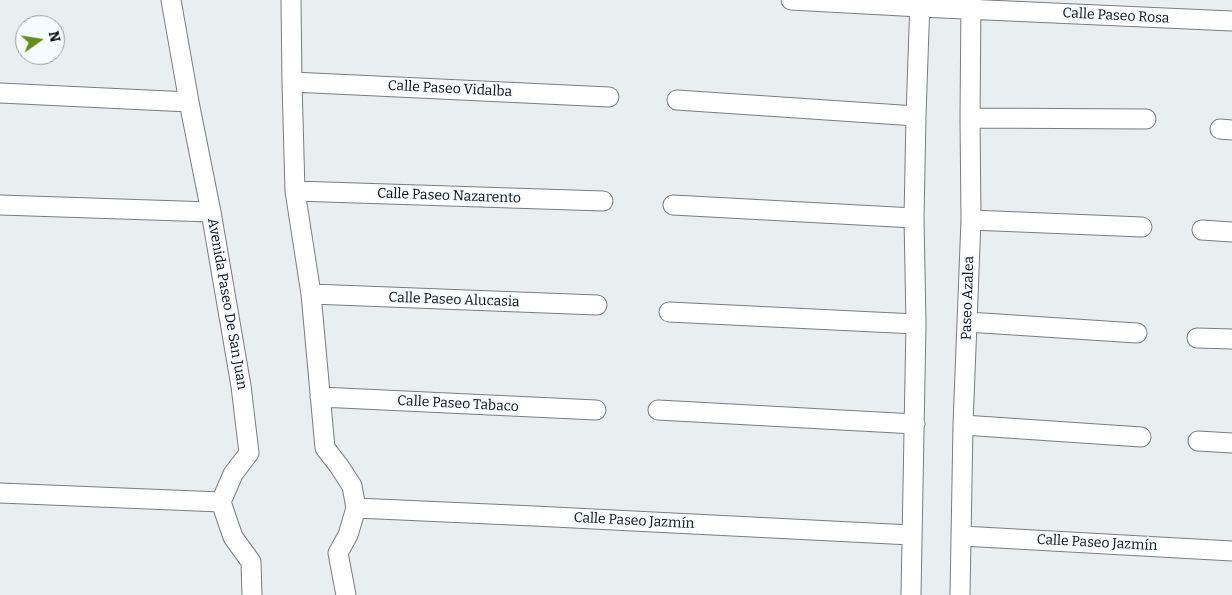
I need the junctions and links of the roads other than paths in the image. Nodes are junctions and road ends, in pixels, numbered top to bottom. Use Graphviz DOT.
graph roads {
  1 [pos="163,0"];
  2 [pos="171,0"];
  3 [pos="291,0"];
  4 [pos="791,0"];
  5 [pos="920,4"];
  6 [pos="971,4"];
  7 [pos="1232,21"];
  8 [pos="292,82"];
  9 [pos="0,93"];
  10 [pos="609,96"];
  11 [pos="677,100"];
  12 [pos="189,102"];
  13 [pos="916,116"];
  14 [pos="970,118"];
  15 [pos="1146,119"];
  16 [pos="295,191"];
  17 [pos="603,201"];
  18 [pos="0,205"];
  19 [pos="673,205"];
  20 [pos="212,212"];
  21 [pos="914,218"];
  22 [pos="971,220"];
  23 [pos="1142,227"];
  24 [pos="1202,230"];
  25 [pos="1232,232"];
  26 [pos="311,294"];
  27 [pos="596,305"];
  28 [pos="670,312"];
  29 [pos="967,322"];
  30 [pos="916,324"];
  31 [pos="1136,333"];
  32 [pos="1197,338"];
  33 [pos="1232,339"];
  34 [pos="320,398"];
  35 [pos="596,410"];
  36 [pos="658,410"];
  37 [pos="915,424"];
  38 [pos="963,425"];
  39 [pos="1142,437"];
  40 [pos="1198,441"];
  41 [pos="1232,443"];
  42 [pos="0,493"];
  43 [pos="221,502"];
  44 [pos="356,508"];
  45 [pos="911,534"];
  46 [pos="962,536"];
  47 [pos="1232,551"];
  48 [pos="252,595"];
  49 [pos="346,595"];
  50 [pos="911,595"];
  51 [pos="960,595"];
  1 -- 2 [label="street"];
  2 -- 12 [label="street, Avenida Paseo De San Juan"];
  3 -- 8 [label="street"];
  4 -- 5 [label="street, Calle Paseo Rosa"];
  5 -- 6 [label="street, Calle Paseo Rosa"];
  5 -- 13 [label="street"];
  6 -- 7 [label="street, Calle Paseo Rosa"];
  6 -- 14 [label="street, Paseo Azalea"];
  8 -- 10 [label="street, Calle Paseo Vidalba"];
  8 -- 16 [label="street"];
  9 -- 12 [label="street"];
  11 -- 13 [label="street"];
  12 -- 20 [label="street, Avenida Paseo De San Juan"];
  13 -- 21 [label="street"];
  14 -- 15 [label="street"];
  14 -- 22 [label="street, Paseo Azalea"];
  16 -- 17 [label="street, Calle Paseo Nazarento"];
  16 -- 26 [label="street"];
  18 -- 20 [label="street"];
  19 -- 21 [label="street"];
  20 -- 43 [label="street, Avenida Paseo De San Juan"];
  21 -- 30 [label="street"];
  22 -- 23 [label="street"];
  22 -- 29 [label="street, Paseo Azalea"];
  24 -- 25 [label="street"];
  26 -- 27 [label="street, Calle Paseo Alucasia"];
  26 -- 34 [label="street"];
  28 -- 30 [label="street"];
  29 -- 31 [label="street"];
  29 -- 38 [label="street, Paseo Azalea"];
  30 -- 37 [label="street"];
  32 -- 33 [label="street"];
  34 -- 35 [label="street, Calle Paseo Tabaco"];
  34 -- 44 [label="street"];
  36 -- 37 [label="street"];
  37 -- 45 [label="street"];
  38 -- 39 [label="street"];
  38 -- 46 [label="street, Paseo Azalea"];
  40 -- 41 [label="street"];
  42 -- 43 [label="street"];
  43 -- 48 [label="street"];
  44 -- 45 [label="street, Calle Paseo Jazmín"];
  44 -- 49 [label="street"];
  45 -- 50 [label="street"];
  46 -- 47 [label="street, Calle Paseo Jazmín"];
  46 -- 51 [label="street, Paseo Azalea"];
}
